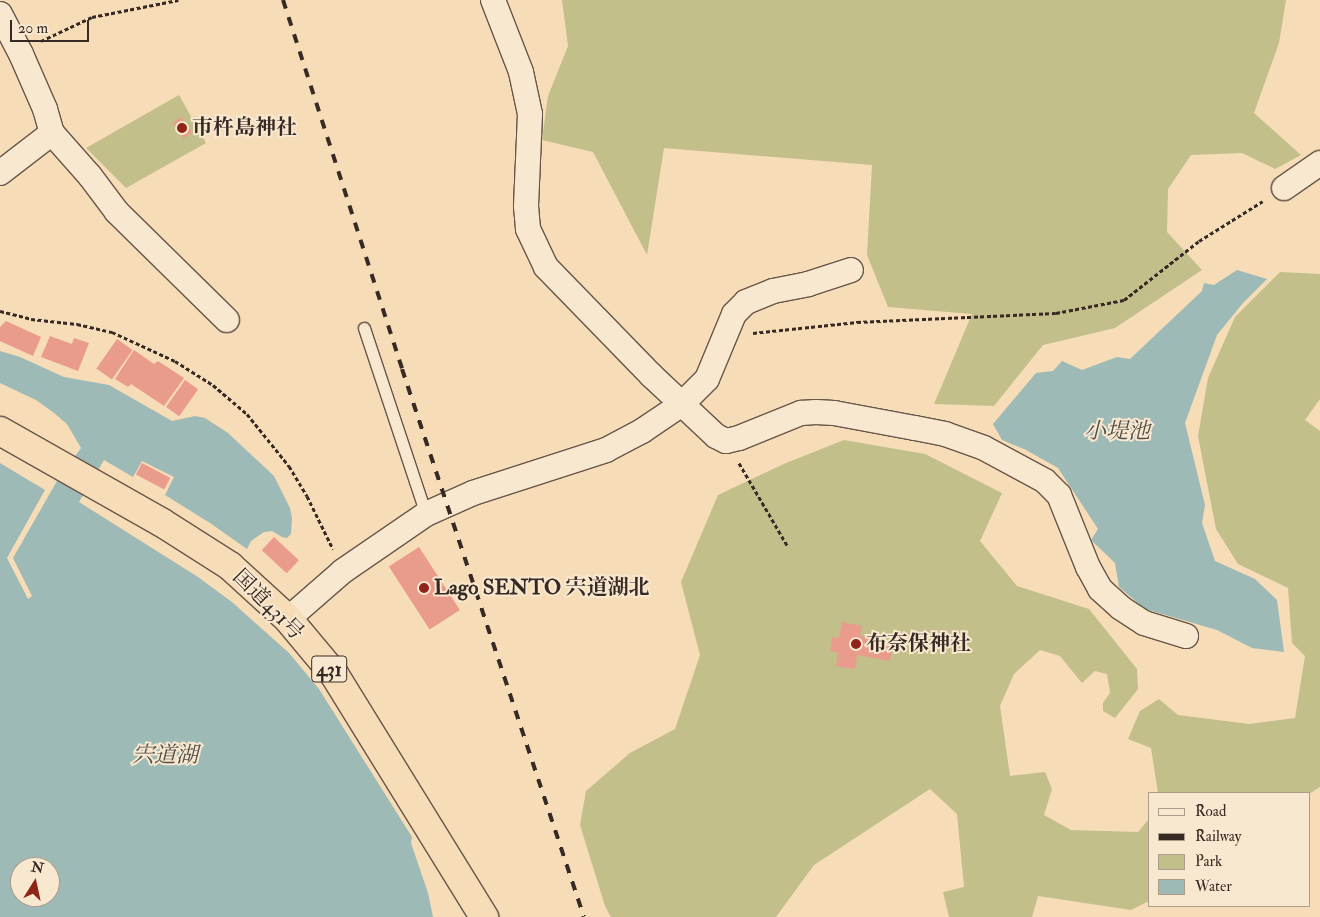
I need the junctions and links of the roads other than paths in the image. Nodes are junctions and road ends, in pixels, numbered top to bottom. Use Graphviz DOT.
graph roads {
  1 [pos="493,0"];
  2 [pos="0,14"];
  3 [pos="52,132"];
  4 [pos="1320,163"];
  5 [pos="0,173"];
  6 [pos="1284,188"];
  7 [pos="851,270"];
  8 [pos="227,320"];
  9 [pos="364,328"];
  10 [pos="682,404"];
  11 [pos="0,431"];
  12 [pos="426,514"];
  13 [pos="288,619"];
  14 [pos="1186,636"];
  15 [pos="484,917"];
  1 -- 10 [label="street"];
  2 -- 3 [label="street"];
  3 -- 5 [label="street"];
  3 -- 8 [label="street"];
  4 -- 6 [label="street"];
  7 -- 10 [label="street"];
  9 -- 12 [label="lane"];
  10 -- 12 [label="street"];
  10 -- 14 [label="street"];
  11 -- 13 [label="highway, 国道431号 / 431"];
  12 -- 13 [label="street"];
  13 -- 15 [label="highway, 国道431号 / 431"];
}
